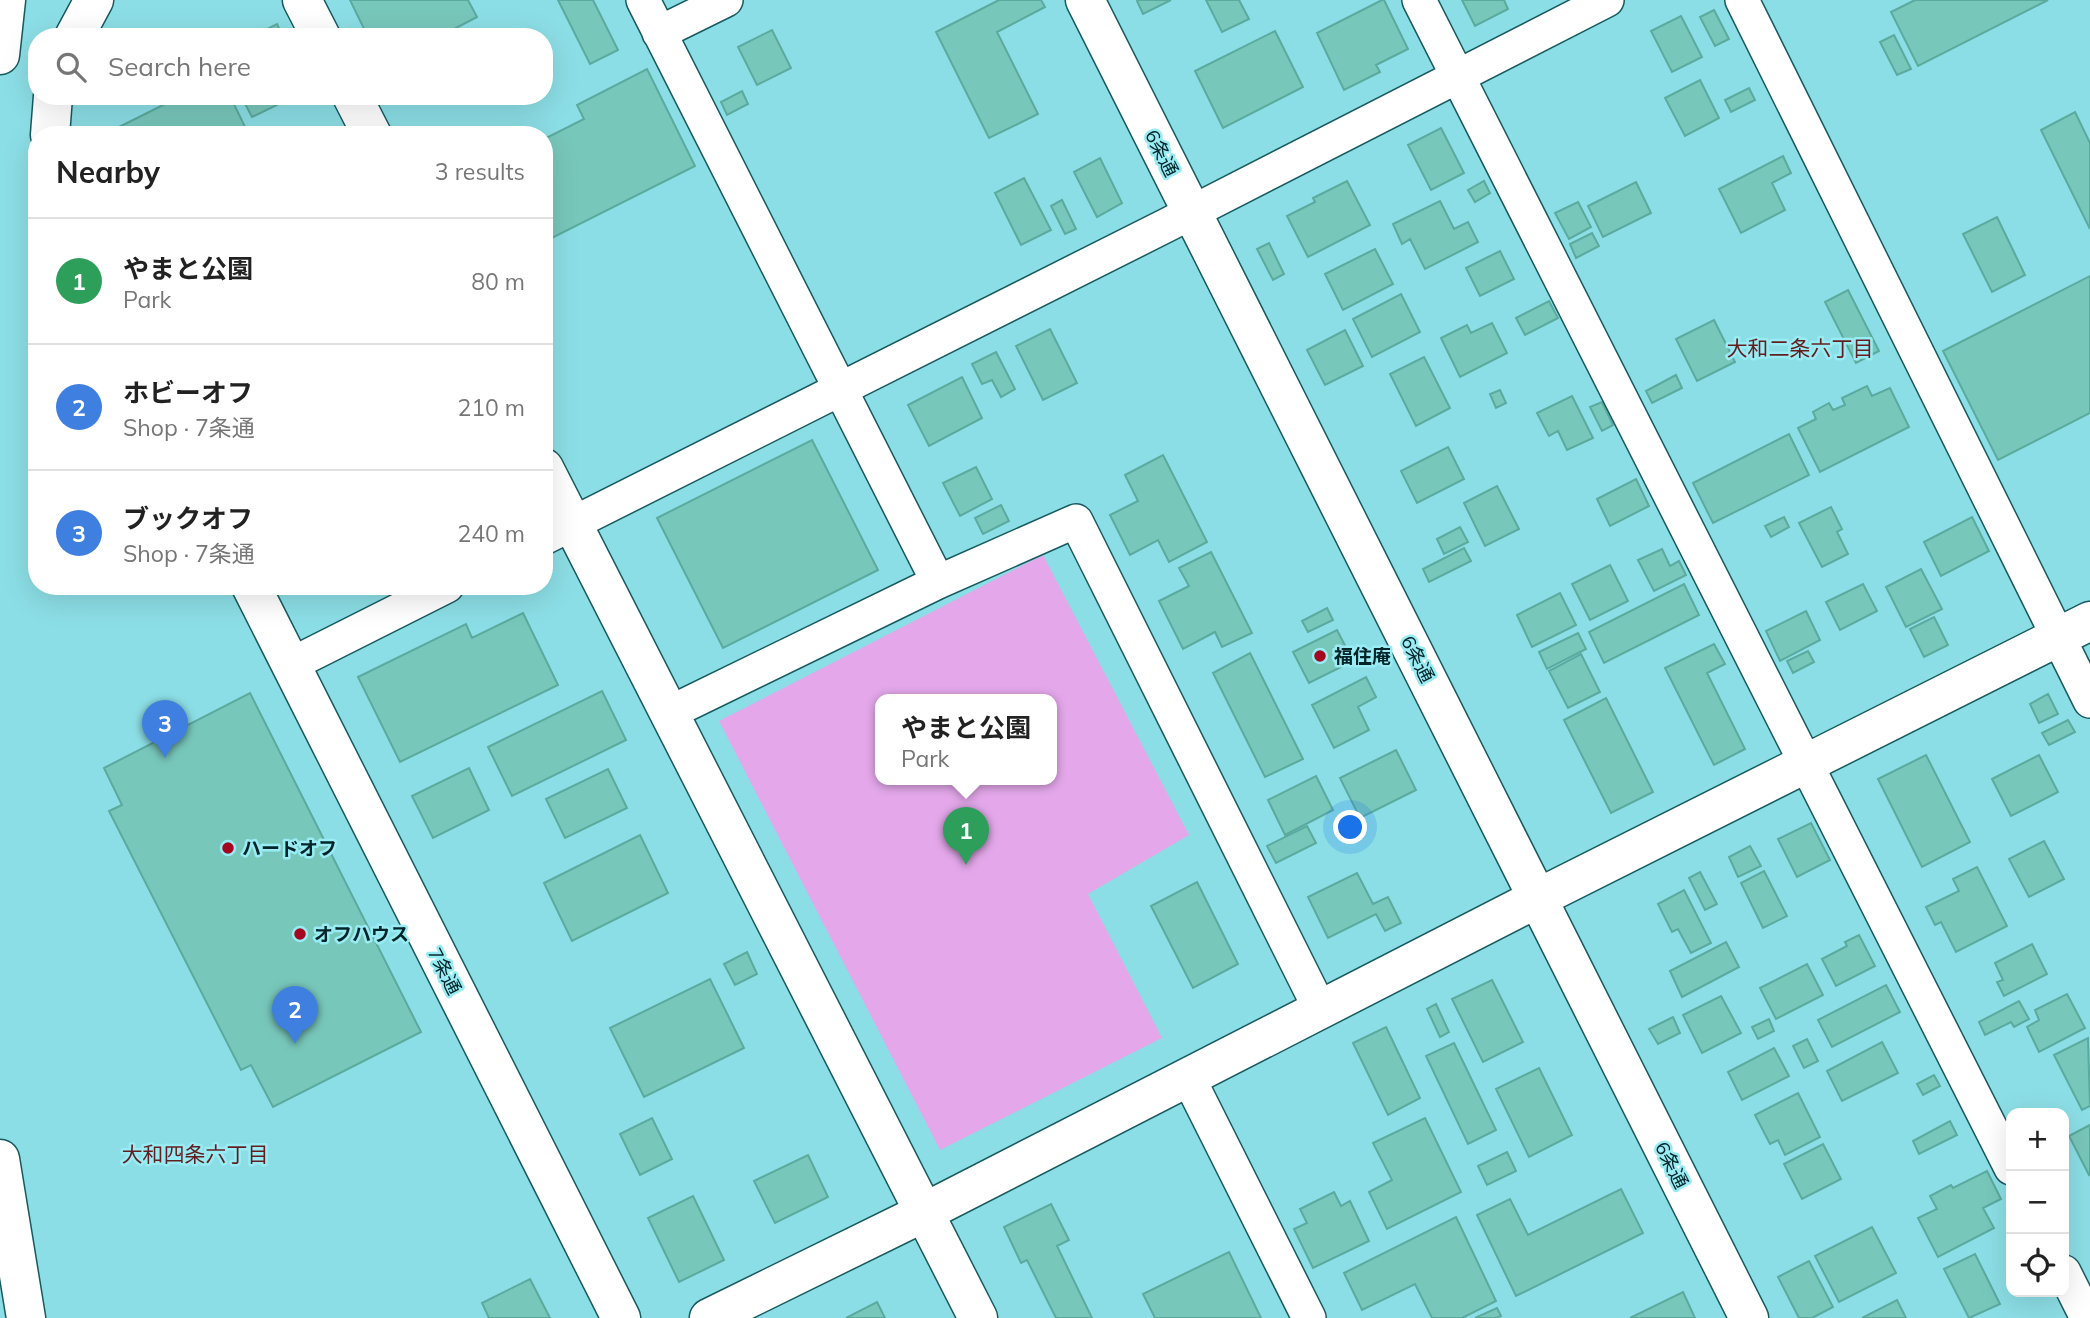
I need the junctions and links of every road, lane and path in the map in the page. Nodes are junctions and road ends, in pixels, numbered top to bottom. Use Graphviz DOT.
graph roads {
  1 [pos="6,0"];
  2 [pos="94,0"];
  3 [pos="302,0"];
  4 [pos="643,0"];
  5 [pos="726,0"];
  6 [pos="1085,0"];
  7 [pos="1419,0"];
  8 [pos="1607,0"];
  9 [pos="1742,0"];
  10 [pos="79,28"];
  11 [pos="316,28"];
  12 [pos="659,33"];
  13 [pos="0,55"];
  14 [pos="1458,77"];
  15 [pos="52,105"];
  16 [pos="357,105"];
  17 [pos="51,126"];
  18 [pos="367,126"];
  19 [pos="1192,212"];
  20 [pos="839,389"];
  21 [pos="553,506"];
  22 [pos="559,531"];
  23 [pos="938,582"];
  24 [pos="255,595"];
  25 [pos="429,595"];
  26 [pos="2074,629"];
  27 [pos="290,665"];
  28 [pos="2090,701"];
  29 [pos="671,712"];
  30 [pos="1808,764"];
  31 [pos="1538,898"];
  32 [pos="1320,1009"];
  33 [pos="1188,1077"];
  34 [pos="2006,1158"];
  35 [pos="0,1159"];
  36 [pos="925,1212"];
  37 [pos="2069,1282"];
  38 [pos="26,1318"];
  39 [pos="621,1318"];
  40 [pos="709,1318"];
  41 [pos="978,1318"];
  42 [pos="1309,1318"];
  43 [pos="1749,1318"];
  44 [pos="2087,1318"];
  1 -- 13 [label="main road"];
  2 -- 10 [label="main road"];
  3 -- 11 [label="main road"];
  4 -- 12 [label="street"];
  5 -- 12 [label="street"];
  6 -- 19 [label="main road, 6条通"];
  7 -- 14 [label="street"];
  8 -- 14 [label="street"];
  9 -- 26 [label="street"];
  12 -- 20 [label="street"];
  14 -- 19 [label="street"];
  14 -- 30 [label="street"];
  15 -- 17 [label="main road"];
  16 -- 18 [label="main road"];
  19 -- 20 [label="street"];
  19 -- 31 [label="main road, 6条通"];
  20 -- 22 [label="street"];
  20 -- 23 [label="street"];
  21 -- 22 [label="main road"];
  22 -- 29 [label="main road"];
  23 -- 29 [label="street"];
  23 -- 32 [label="street"];
  24 -- 27 [label="main road, 7条通"];
  25 -- 27 [label="street"];
  26 -- 28 [label="street"];
  26 -- 30 [label="main road"];
  27 -- 39 [label="main road, 7条通"];
  29 -- 36 [label="main road"];
  30 -- 31 [label="main road"];
  30 -- 34 [label="street"];
  31 -- 32 [label="main road"];
  31 -- 43 [label="main road, 6条通"];
  32 -- 33 [label="main road"];
  33 -- 36 [label="main road"];
  33 -- 42 [label="street"];
  35 -- 38 [label="main road"];
  36 -- 40 [label="main road"];
  36 -- 41 [label="main road"];
  37 -- 44 [label="street"];
}
